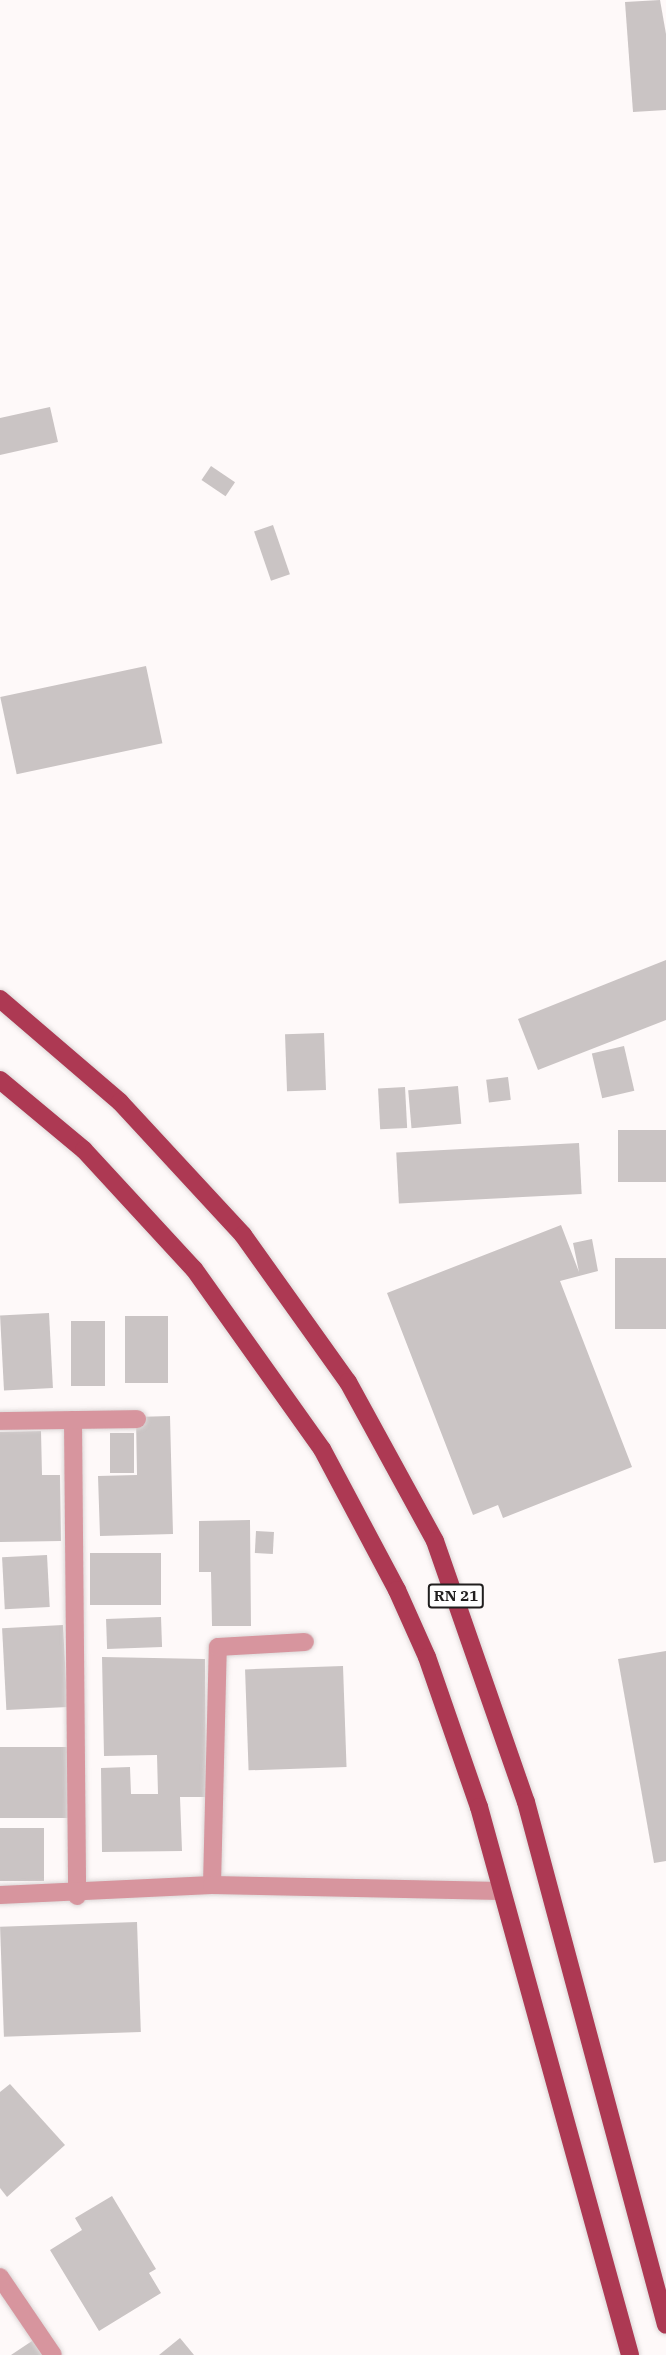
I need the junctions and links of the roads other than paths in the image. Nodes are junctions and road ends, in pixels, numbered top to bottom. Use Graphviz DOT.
graph roads {
  1 [pos="0,999"];
  2 [pos="0,1080"];
  3 [pos="136,1419"];
  4 [pos="73,1420"];
  5 [pos="0,1421"];
  6 [pos="305,1642"];
  7 [pos="212,1885"];
  8 [pos="501,1891"];
  9 [pos="0,1895"];
  10 [pos="77,1896"];
  11 [pos="0,2277"];
  12 [pos="666,2325"];
  13 [pos="53,2355"];
  14 [pos="630,2355"];
  1 -- 12 [label="main road, RN 21"];
  2 -- 8 [label="main road, RN 21"];
  3 -- 4 [label="street"];
  4 -- 5 [label="street"];
  4 -- 10 [label="street"];
  6 -- 7 [label="street"];
  7 -- 8 [label="street"];
  7 -- 10 [label="street"];
  8 -- 14 [label="main road, RN 21"];
  9 -- 10 [label="street"];
  11 -- 13 [label="street"];
}
